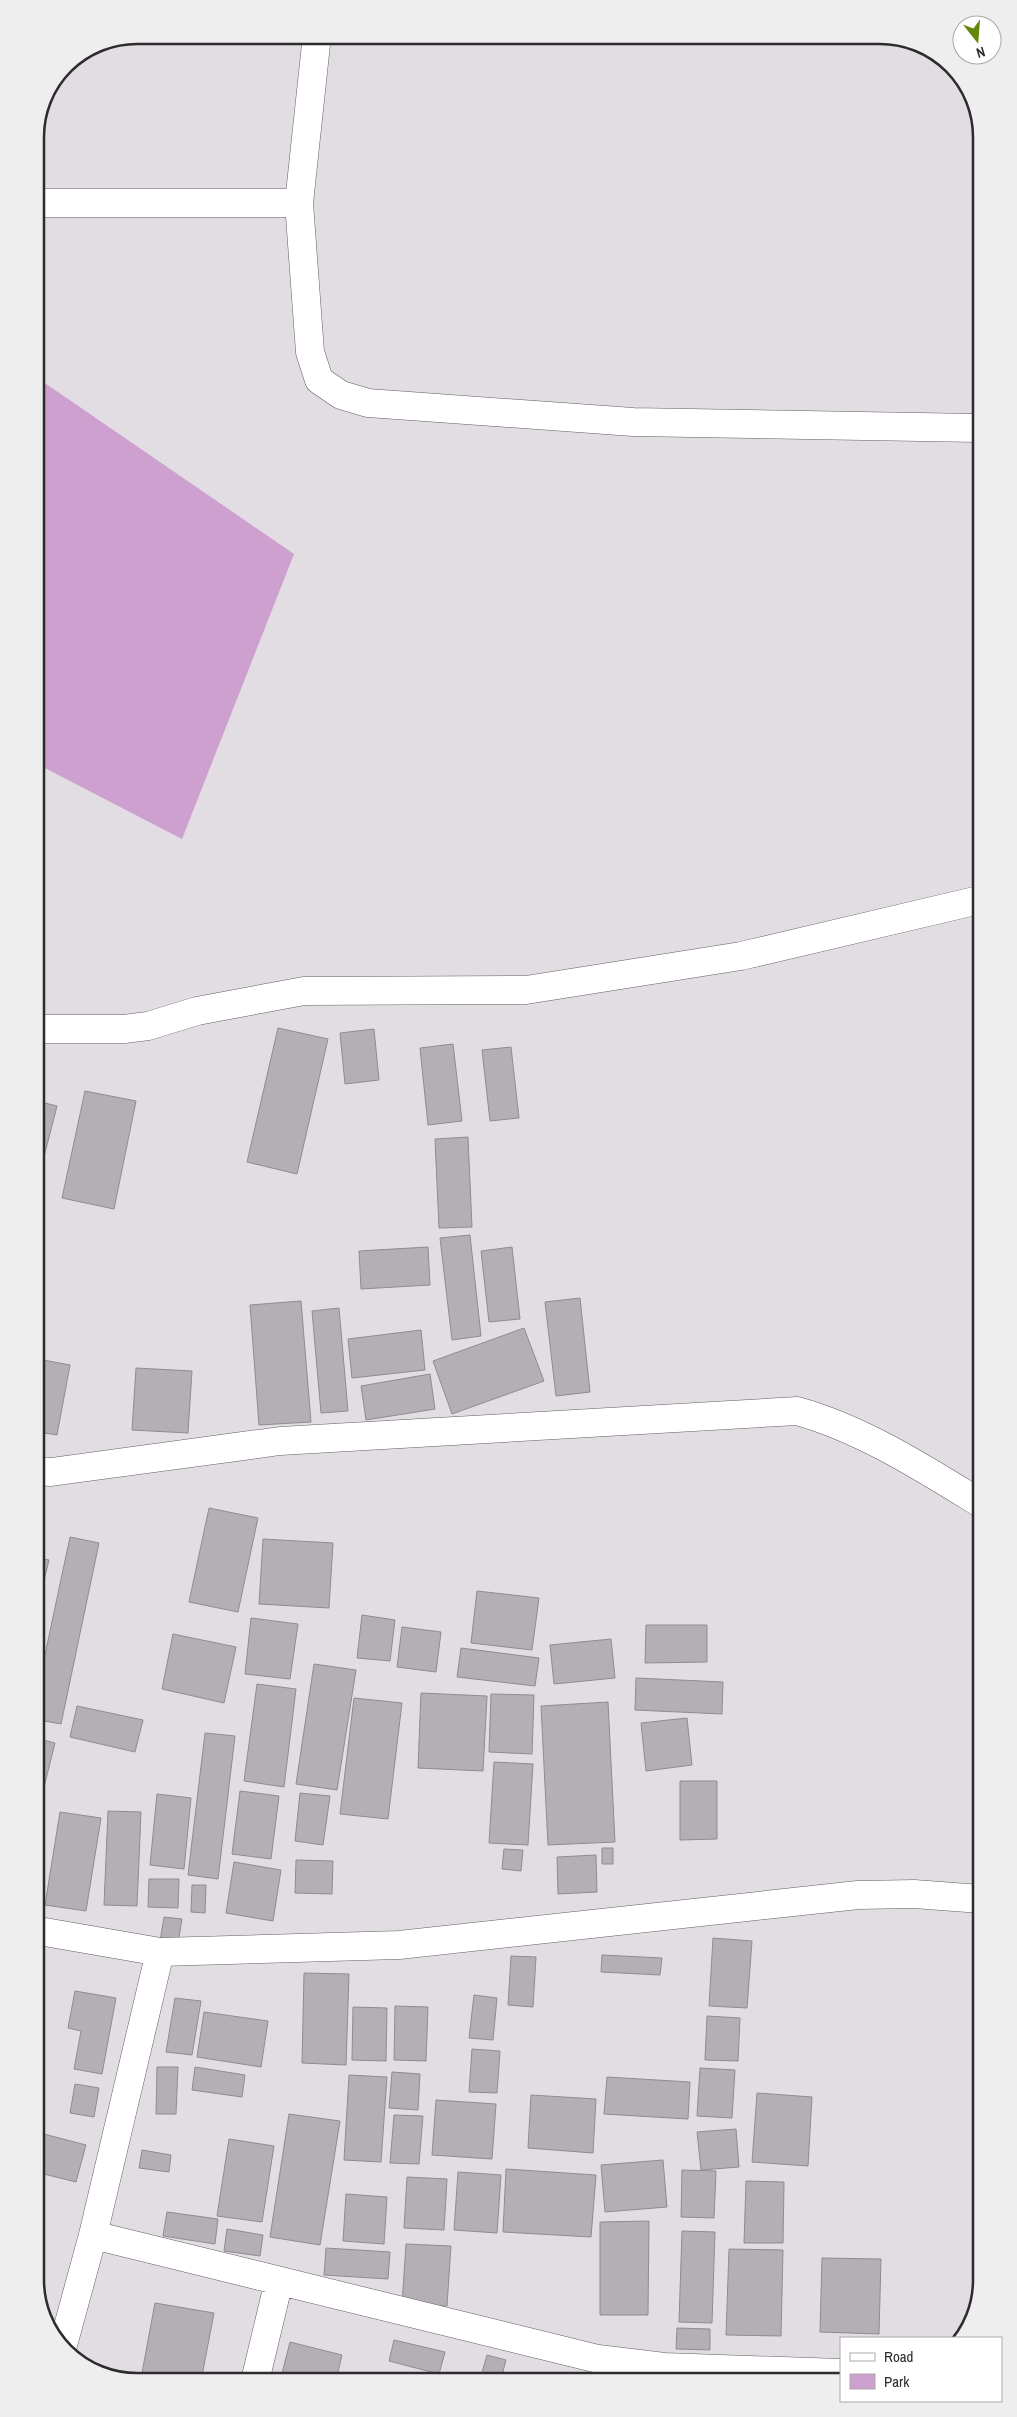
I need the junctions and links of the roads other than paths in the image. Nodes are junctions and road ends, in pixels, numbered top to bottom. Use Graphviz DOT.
graph roads {
  1 [pos="316,44"];
  2 [pos="44,203"];
  3 [pos="299,203"];
  4 [pos="973,428"];
  5 [pos="973,901"];
  6 [pos="44,1029"];
  7 [pos="44,1472"];
  8 [pos="973,1499"];
  9 [pos="973,1898"];
  10 [pos="44,1932"];
  11 [pos="160,1952"];
  12 [pos="93,2235"];
  13 [pos="279,2281"];
  14 [pos="65,2339"];
  15 [pos="257,2373"];
  16 [pos="816,2373"];
  1 -- 3 [label="street"];
  2 -- 3 [label="street"];
  3 -- 4 [label="street"];
  5 -- 6 [label="street"];
  7 -- 8 [label="street"];
  9 -- 11 [label="street"];
  10 -- 11 [label="street"];
  11 -- 12 [label="street"];
  12 -- 13 [label="street"];
  12 -- 14 [label="street"];
  13 -- 15 [label="street"];
  13 -- 16 [label="street"];
}
